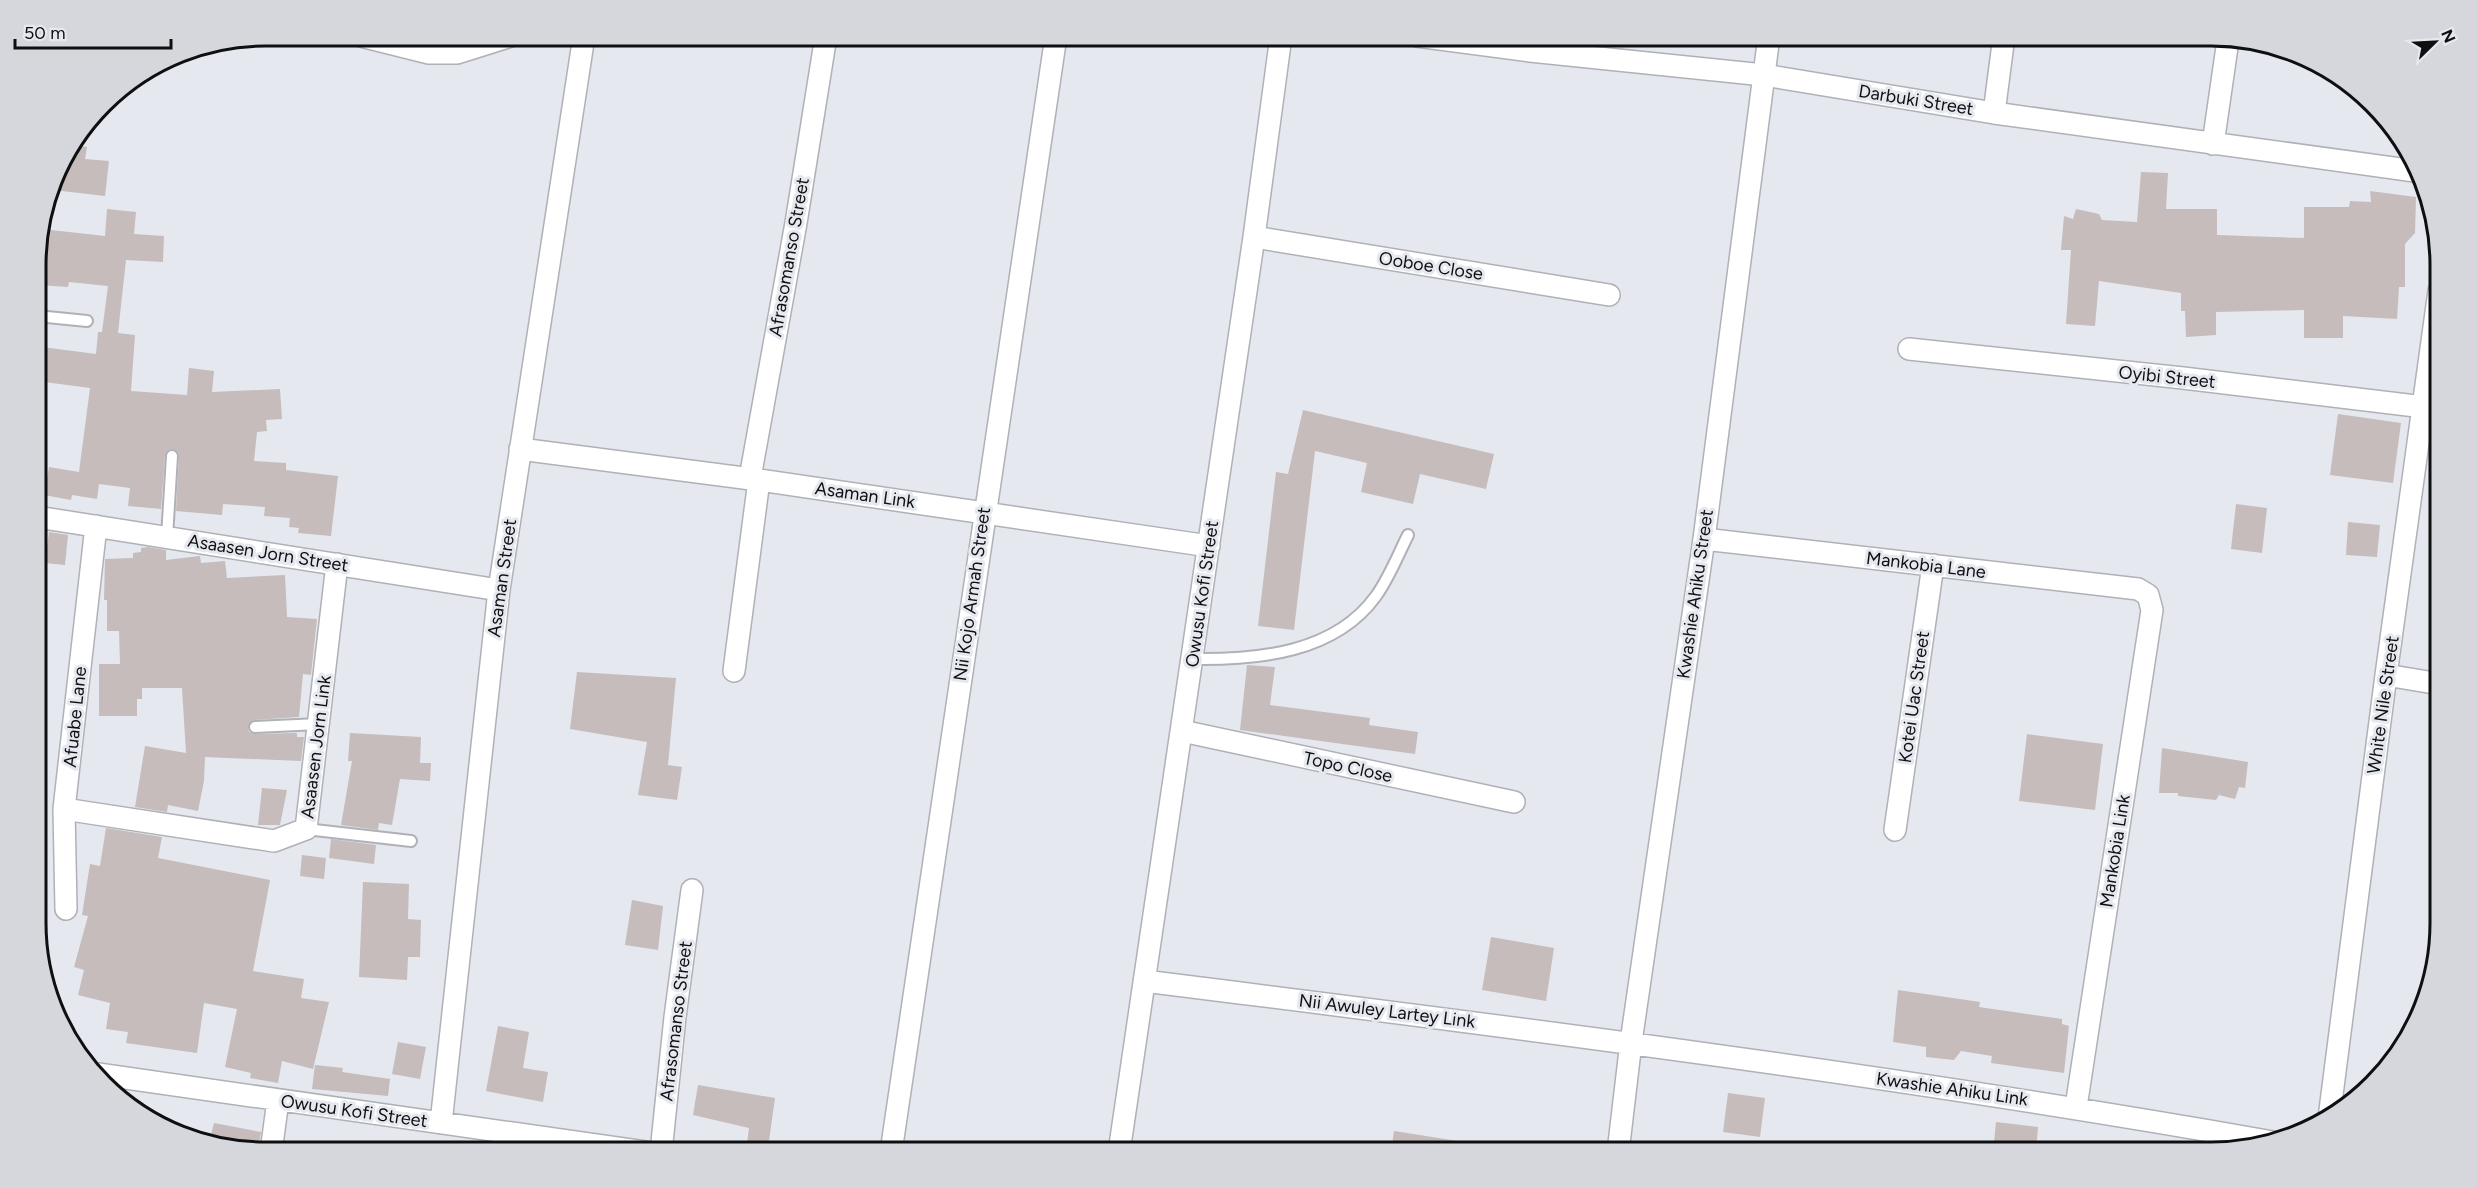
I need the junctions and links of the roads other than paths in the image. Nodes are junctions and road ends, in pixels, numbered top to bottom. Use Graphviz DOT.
graph roads {
  1 [pos="401,46"];
  2 [pos="479,46"];
  3 [pos="582,46"];
  4 [pos="824,46"];
  5 [pos="1054,46"];
  6 [pos="1280,46"];
  7 [pos="1546,46"];
  8 [pos="1768,46"];
  9 [pos="2003,46"];
  10 [pos="2227,47"];
  11 [pos="1764,75"];
  12 [pos="1994,113"];
  13 [pos="2213,144"];
  14 [pos="2409,170"];
  15 [pos="1254,237"];
  16 [pos="1609,295"];
  17 [pos="46,317"];
  18 [pos="87,321"];
  19 [pos="1909,349"];
  20 [pos="2430,361"];
  21 [pos="2424,408"];
  22 [pos="520,449"];
  23 [pos="172,456"];
  24 [pos="754,479"];
  25 [pos="984,513"];
  26 [pos="46,518"];
  27 [pos="96,526"];
  28 [pos="1408,535"];
  29 [pos="167,537"];
  30 [pos="1704,539"];
  31 [pos="1209,546"];
  32 [pos="338,564"];
  33 [pos="1933,565"];
  34 [pos="498,590"];
  35 [pos="2148,595"];
  36 [pos="1193,658"];
  37 [pos="734,671"];
  38 [pos="2386,675"];
  39 [pos="2430,682"];
  40 [pos="319,724"];
  41 [pos="255,727"];
  42 [pos="1182,731"];
  43 [pos="1514,802"];
  44 [pos="64,809"];
  45 [pos="306,829"];
  46 [pos="1895,830"];
  47 [pos="411,841"];
  48 [pos="692,890"];
  49 [pos="66,909"];
  50 [pos="1144,981"];
  51 [pos="1631,1042"];
  52 [pos="110,1076"];
  53 [pos="278,1100"];
  54 [pos="2330,1106"];
  55 [pos="2076,1107"];
  56 [pos="441,1123"];
  57 [pos="2250,1138"];
  58 [pos="272,1142"];
  59 [pos="575,1142"];
  60 [pos="662,1142"];
  61 [pos="892,1142"];
  62 [pos="1120,1142"];
  63 [pos="1619,1142"];
  1 -- 2 [label="street"];
  3 -- 22 [label="street, Asaman Street"];
  4 -- 24 [label="street, Afrasomanso Street"];
  5 -- 25 [label="street, Nii Kojo Armah Street"];
  6 -- 15 [label="street, Owusu Kofi Street"];
  7 -- 11 [label="street, Darbuki Street"];
  8 -- 11 [label="street, Kwashie Ahiku Street"];
  9 -- 12 [label="street"];
  10 -- 13 [label="street"];
  11 -- 12 [label="street, Darbuki Street"];
  11 -- 30 [label="street, Kwashie Ahiku Street"];
  12 -- 13 [label="street, Darbuki Street"];
  13 -- 14 [label="street, Darbuki Street"];
  15 -- 16 [label="street, Ooboe Close"];
  15 -- 31 [label="street, Owusu Kofi Street"];
  17 -- 18 [label="lane"];
  19 -- 21 [label="street, Oyibi Street"];
  20 -- 21 [label="street, White Nile Street"];
  21 -- 38 [label="street, White Nile Street"];
  22 -- 24 [label="street, Asaman Link"];
  22 -- 34 [label="street, Asaman Street"];
  23 -- 29 [label="lane"];
  24 -- 25 [label="street, Asaman Link"];
  24 -- 37 [label="street, Afrasomanso Street"];
  25 -- 31 [label="street, Asaman Link"];
  25 -- 61 [label="street, Nii Kojo Armah Street"];
  26 -- 27 [label="street, Asaasen Jorn Street"];
  27 -- 29 [label="street, Asaasen Jorn Street"];
  27 -- 44 [label="street, Afuabe Lane"];
  28 -- 36 [label="lane"];
  29 -- 32 [label="street, Asaasen Jorn Street"];
  30 -- 33 [label="street, Mankobia Lane"];
  30 -- 51 [label="street, Kwashie Ahiku Street"];
  31 -- 36 [label="street, Owusu Kofi Street"];
  32 -- 34 [label="street, Asaasen Jorn Street"];
  32 -- 40 [label="street, Asaasen Jorn Link"];
  33 -- 35 [label="street, Mankobia Lane"];
  33 -- 46 [label="street, Kotei Uac Street"];
  34 -- 56 [label="street, Asaman Street"];
  35 -- 55 [label="street, Mankobia Link"];
  36 -- 42 [label="street, Owusu Kofi Street"];
  38 -- 39 [label="street"];
  38 -- 54 [label="street, White Nile Street"];
  40 -- 41 [label="lane"];
  40 -- 45 [label="street, Asaasen Jorn Link"];
  42 -- 43 [label="street, Topo Close"];
  42 -- 50 [label="street, Owusu Kofi Street"];
  44 -- 45 [label="street, Asaasen Jorn Link"];
  44 -- 49 [label="street, Afuabe Lane"];
  45 -- 47 [label="lane"];
  48 -- 60 [label="street, Afrasomanso Street"];
  50 -- 51 [label="street, Nii Awuley Lartey Link"];
  50 -- 62 [label="street, Owusu Kofi Street"];
  51 -- 55 [label="street, Kwashie Ahiku Link"];
  51 -- 63 [label="street, Kwashie Ahiku Street"];
  52 -- 53 [label="street, Owusu Kofi Street"];
  53 -- 56 [label="street, Owusu Kofi Street"];
  53 -- 58 [label="street"];
  55 -- 57 [label="street, Kwashie Ahiku Link"];
  56 -- 59 [label="street, Owusu Kofi Street"];
}
